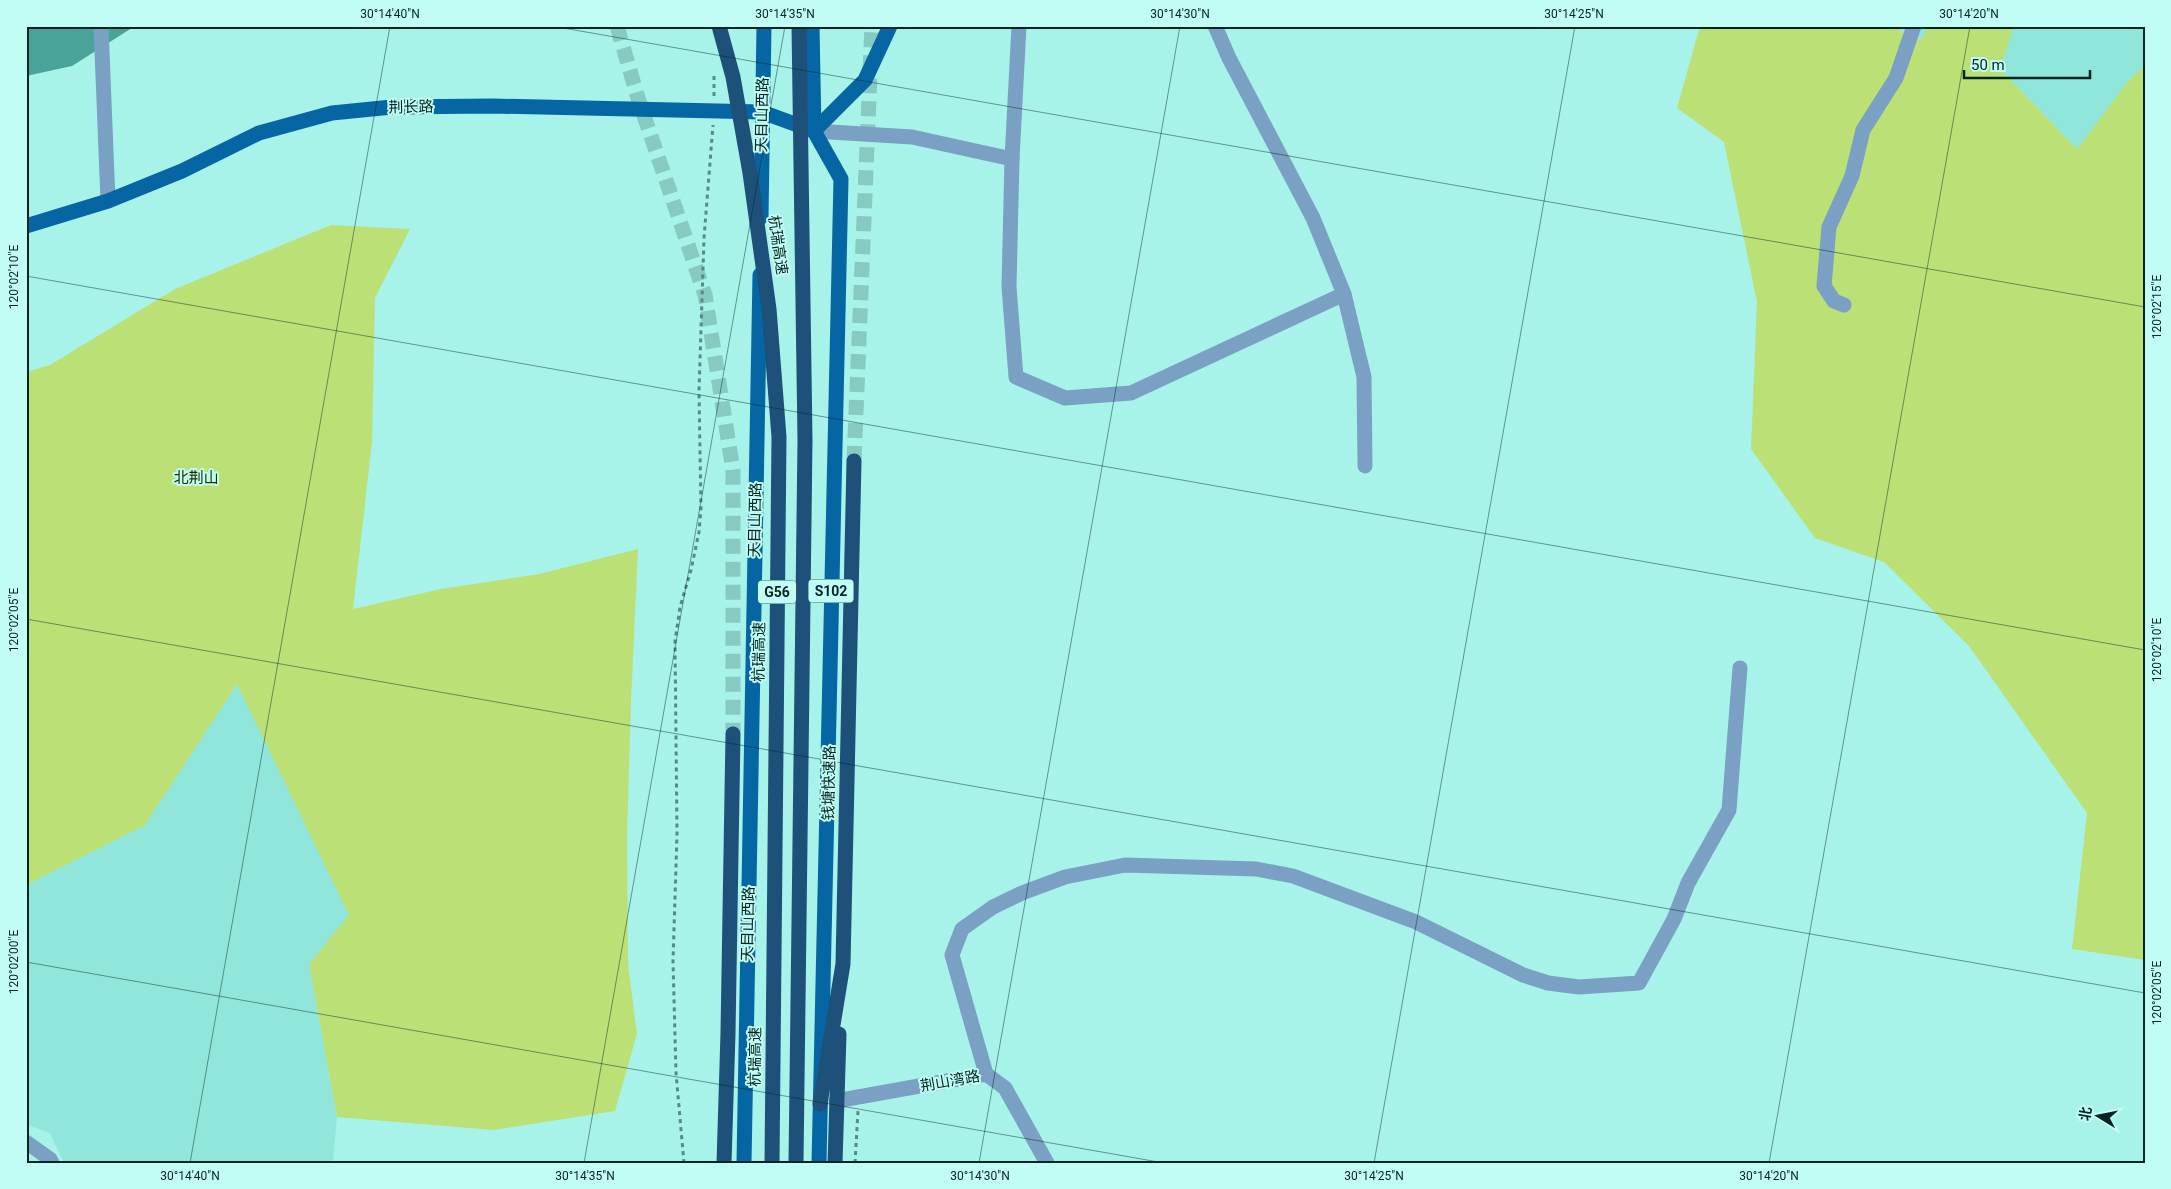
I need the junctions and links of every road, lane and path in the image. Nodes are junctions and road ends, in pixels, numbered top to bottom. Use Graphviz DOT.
graph roads {
  1 [pos="101,26"];
  2 [pos="719,26"];
  3 [pos="764,26"];
  4 [pos="798,26"];
  5 [pos="812,26"];
  6 [pos="890,26"];
  7 [pos="1019,26"];
  8 [pos="1215,26"];
  9 [pos="1914,26"];
  10 [pos="714,111"];
  11 [pos="762,112"];
  12 [pos="814,131"];
  13 [pos="1012,159"];
  14 [pos="108,201"];
  15 [pos="26,226"];
  16 [pos="1344,294"];
  17 [pos="1844,306"];
  18 [pos="854,461"];
  19 [pos="1364,466"];
  20 [pos="1740,668"];
  21 [pos="732,734"];
  22 [pos="843,964"];
  23 [pos="986,1074"];
  24 [pos="859,1097"];
  25 [pos="836,1101"];
  26 [pos="820,1104"];
  27 [pos="26,1142"];
  28 [pos="52,1163"];
  29 [pos="684,1163"];
  30 [pos="724,1163"];
  31 [pos="744,1163"];
  32 [pos="772,1163"];
  33 [pos="796,1163"];
  34 [pos="819,1163"];
  35 [pos="835,1163"];
  36 [pos="855,1163"];
  37 [pos="1047,1163"];
  1 -- 14 [label="street"];
  2 -- 32 [label="highway, 杭瑞高速 / G56, bridge"];
  3 -- 11 [label="main road, 天目山西路"];
  4 -- 33 [label="highway, 杭瑞高速 / G56, bridge"];
  5 -- 12 [label="main road, S102"];
  6 -- 12 [label="main road"];
  7 -- 13 [label="street"];
  8 -- 16 [label="street"];
  9 -- 17 [label="street"];
  10 -- 11 [label="main road, 荆长路"];
  10 -- 14 [label="main road, 荆长路"];
  10 -- 29 [label="path"];
  11 -- 12 [label="main road, 荆长路"];
  11 -- 31 [label="main road, 天目山西路"];
  12 -- 13 [label="street"];
  12 -- 26 [label="main road, S102"];
  13 -- 16 [label="street"];
  14 -- 15 [label="main road, 荆长路"];
  16 -- 19 [label="street"];
  18 -- 22 [label="highway, 钱塘快速路"];
  20 -- 23 [label="street"];
  21 -- 30 [label="highway"];
  22 -- 25 [label="highway"];
  22 -- 26 [label="highway, 钱塘快速路"];
  23 -- 24 [label="street, 荆山湾路"];
  23 -- 37 [label="street, 荆山湾路"];
  24 -- 25 [label="street, 荆山湾路"];
  24 -- 36 [label="path"];
  25 -- 35 [label="highway"];
  26 -- 34 [label="main road, S102"];
  27 -- 28 [label="street"];
}
